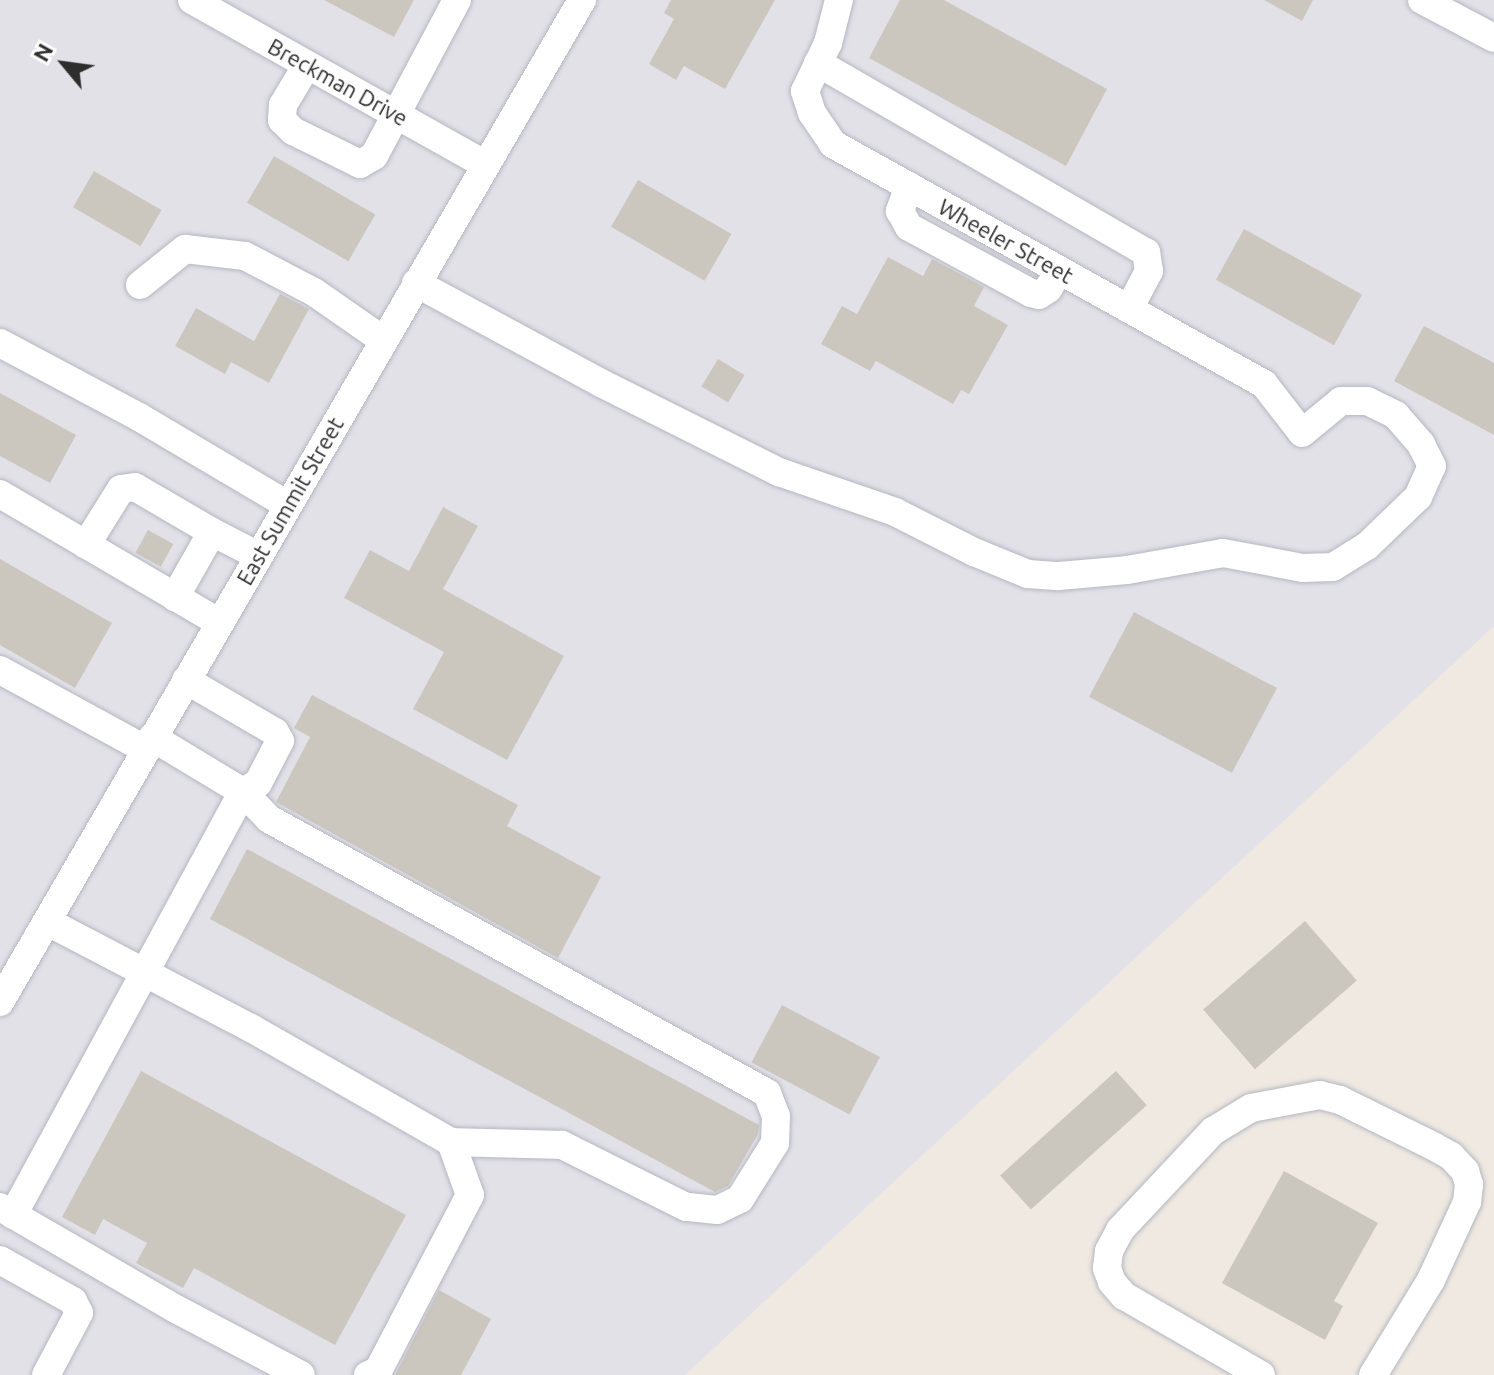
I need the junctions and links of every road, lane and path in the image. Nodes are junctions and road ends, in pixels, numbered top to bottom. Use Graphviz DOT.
graph roads {
  1 [pos="192,0"];
  2 [pos="457,0"];
  3 [pos="582,0"];
  4 [pos="839,0"];
  5 [pos="1422,0"];
  6 [pos="1494,38"];
  7 [pos="818,63"];
  8 [pos="307,65"];
  9 [pos="397,115"];
  10 [pos="484,164"];
  11 [pos="416,283"];
  12 [pos="140,285"];
  13 [pos="1129,309"];
  14 [pos="383,340"];
  15 [pos="0,343"];
  16 [pos="0,494"];
  17 [pos="288,505"];
  18 [pos="212,532"];
  19 [pos="86,545"];
  20 [pos="259,556"];
  21 [pos="175,597"];
  22 [pos="220,623"];
  23 [pos="0,670"];
  24 [pos="186,680"];
  25 [pos="150,743"];
  26 [pos="243,792"];
  27 [pos="48,922"];
  28 [pos="145,973"];
  29 [pos="0,1002"];
  30 [pos="451,1142"];
  31 [pos="6,1211"];
  32 [pos="0,1260"];
  33 [pos="46,1375"];
  34 [pos="301,1375"];
  35 [pos="368,1375"];
  36 [pos="1261,1375"];
  37 [pos="1373,1375"];
  1 -- 8 [label="street, Breckman Drive"];
  2 -- 9 [label="street"];
  3 -- 10 [label="street, East Summit Street"];
  4 -- 7 [label="street, Wheeler Street"];
  5 -- 6 [label="street"];
  7 -- 13 [label="street, Wheeler Street"];
  7 -- 13 [label="street"];
  8 -- 9 [label="street, Breckman Drive"];
  8 -- 9 [label="street"];
  9 -- 10 [label="street, Breckman Drive"];
  10 -- 11 [label="street, East Summit Street"];
  11 -- 13 [label="street, Wheeler Street"];
  11 -- 14 [label="street, East Summit Street"];
  12 -- 14 [label="street"];
  14 -- 17 [label="street, East Summit Street"];
  15 -- 17 [label="street"];
  16 -- 19 [label="street"];
  17 -- 20 [label="street, East Summit Street"];
  18 -- 19 [label="street"];
  18 -- 20 [label="street"];
  18 -- 21 [label="street"];
  19 -- 21 [label="street"];
  20 -- 22 [label="street, East Summit Street"];
  21 -- 22 [label="street"];
  22 -- 24 [label="street, East Summit Street"];
  23 -- 25 [label="street"];
  24 -- 25 [label="street, East Summit Street"];
  24 -- 26 [label="street"];
  25 -- 26 [label="street"];
  25 -- 27 [label="street, East Summit Street"];
  26 -- 28 [label="street"];
  26 -- 30 [label="street"];
  27 -- 28 [label="street"];
  27 -- 29 [label="street, East Summit Street"];
  28 -- 30 [label="street"];
  28 -- 31 [label="street"];
  30 -- 35 [label="street"];
  31 -- 34 [label="street"];
  32 -- 33 [label="street"];
  36 -- 37 [label="street"];
}
